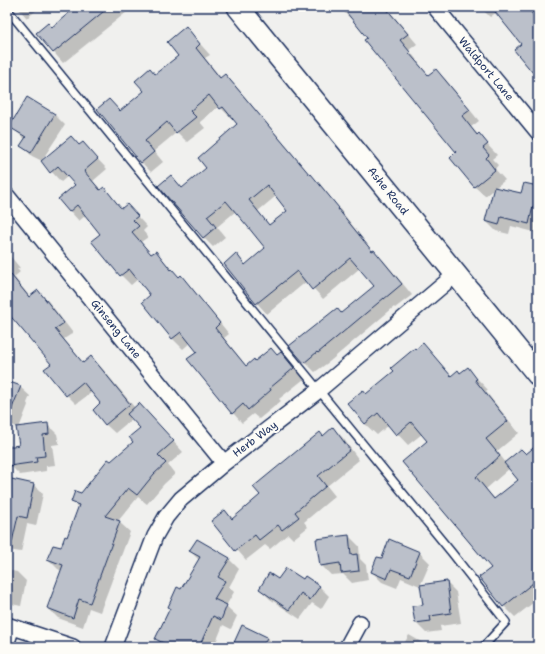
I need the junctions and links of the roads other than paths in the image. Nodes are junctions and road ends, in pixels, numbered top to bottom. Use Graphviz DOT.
graph roads {
  1 [pos="238,7"];
  2 [pos="435,7"];
  3 [pos="7,8"];
  4 [pos="538,132"];
  5 [pos="7,196"];
  6 [pos="456,274"];
  7 [pos="538,375"];
  8 [pos="319,390"];
  9 [pos="224,463"];
  10 [pos="360,624"];
  11 [pos="9,626"];
  12 [pos="7,642"];
  13 [pos="73,647"];
  14 [pos="112,647"];
  15 [pos="347,647"];
  16 [pos="483,647"];
  1 -- 6 [label="street, Ashe Road"];
  2 -- 4 [label="street, Waldport Lane"];
  3 -- 8 [label="lane"];
  5 -- 9 [label="street, Ginseng Lane"];
  6 -- 7 [label="street, Ashe Road"];
  6 -- 8 [label="street, Herb Way"];
  8 -- 9 [label="street, Herb Way"];
  8 -- 16 [label="lane"];
  9 -- 14 [label="street, Herb Way"];
  10 -- 15 [label="street"];
  11 -- 12 [label="street"];
  11 -- 13 [label="street"];
}
